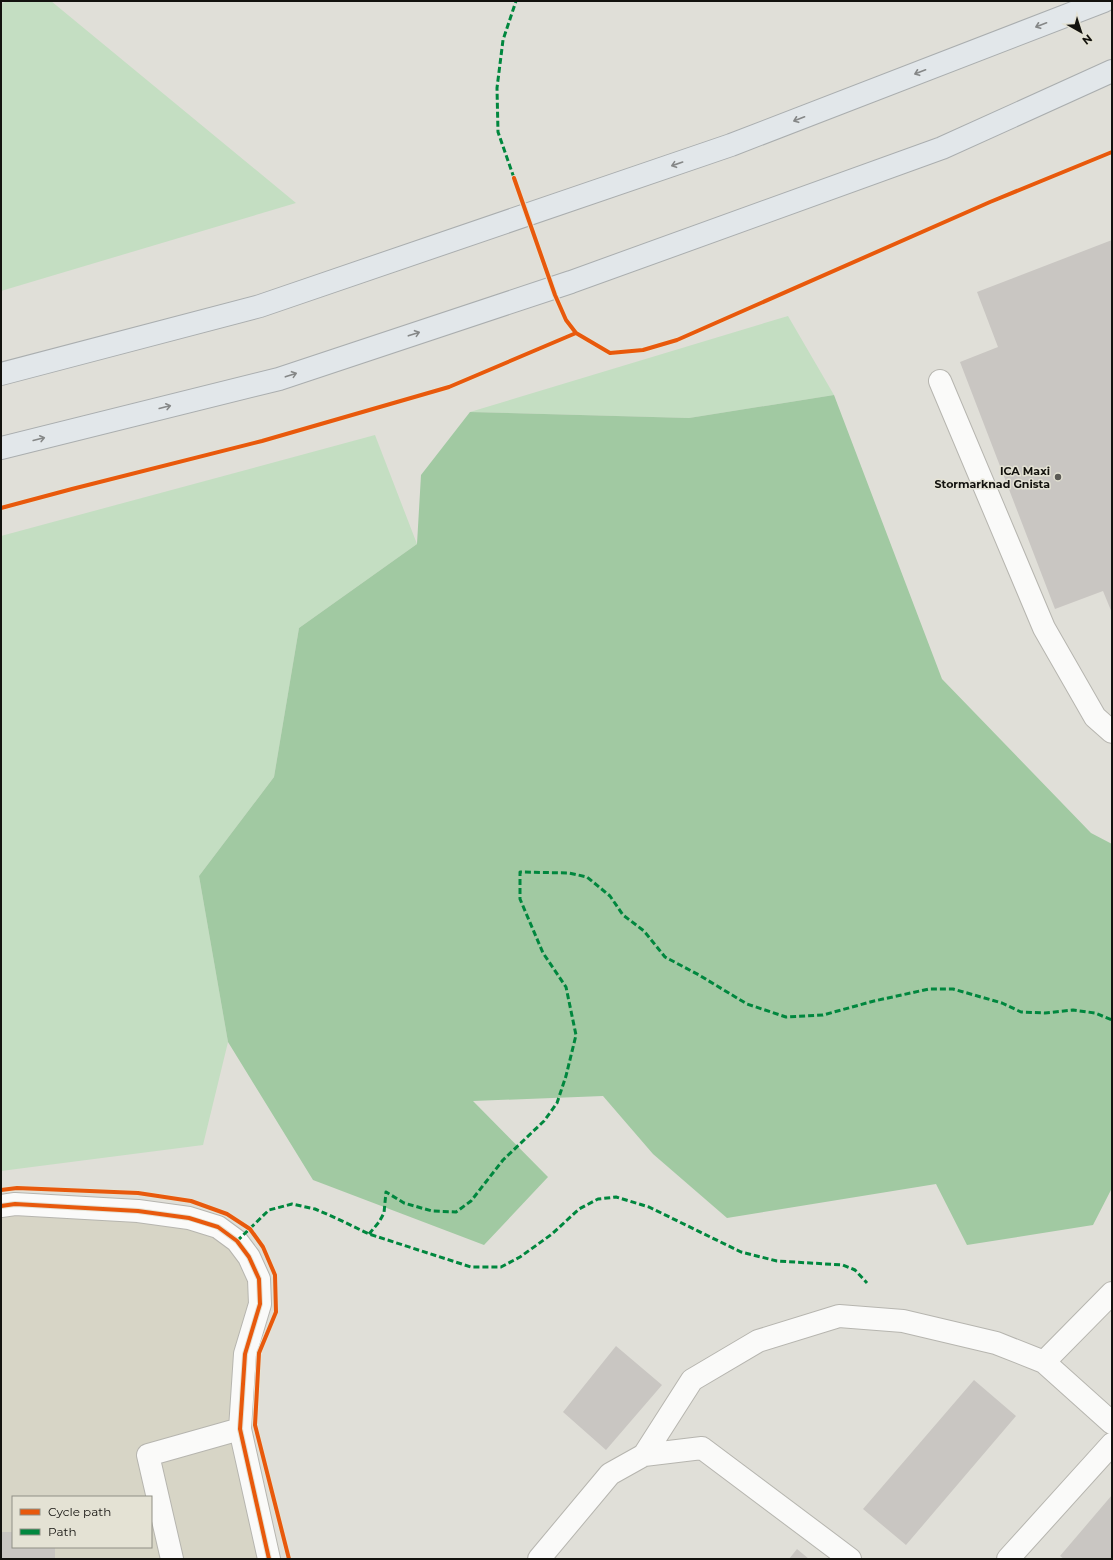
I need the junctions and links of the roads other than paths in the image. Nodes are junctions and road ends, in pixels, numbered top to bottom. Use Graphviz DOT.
graph roads {
  1 [pos="1104,1"];
  2 [pos="1112,71"];
  3 [pos="1,374"];
  4 [pos="940,382"];
  5 [pos="1,448"];
  6 [pos="1112,732"];
  7 [pos="1,1206"];
  8 [pos="1112,1293"];
  9 [pos="1044,1362"];
  10 [pos="1112,1423"];
  11 [pos="240,1429"];
  12 [pos="1112,1444"];
  13 [pos="644,1455"];
  14 [pos="172,1559"];
  15 [pos="269,1559"];
  16 [pos="540,1559"];
  17 [pos="850,1559"];
  18 [pos="1008,1559"];
  1 -- 3 [label="highway, one-way"];
  5 -- 2 [label="highway, one-way"];
  4 -- 6 [label="street"];
  7 -- 11 [label="street"];
  8 -- 9 [label="street"];
  9 -- 10 [label="street"];
  9 -- 13 [label="street"];
  11 -- 14 [label="street"];
  11 -- 15 [label="street"];
  12 -- 18 [label="street"];
  13 -- 16 [label="street"];
  13 -- 17 [label="street"];
}
